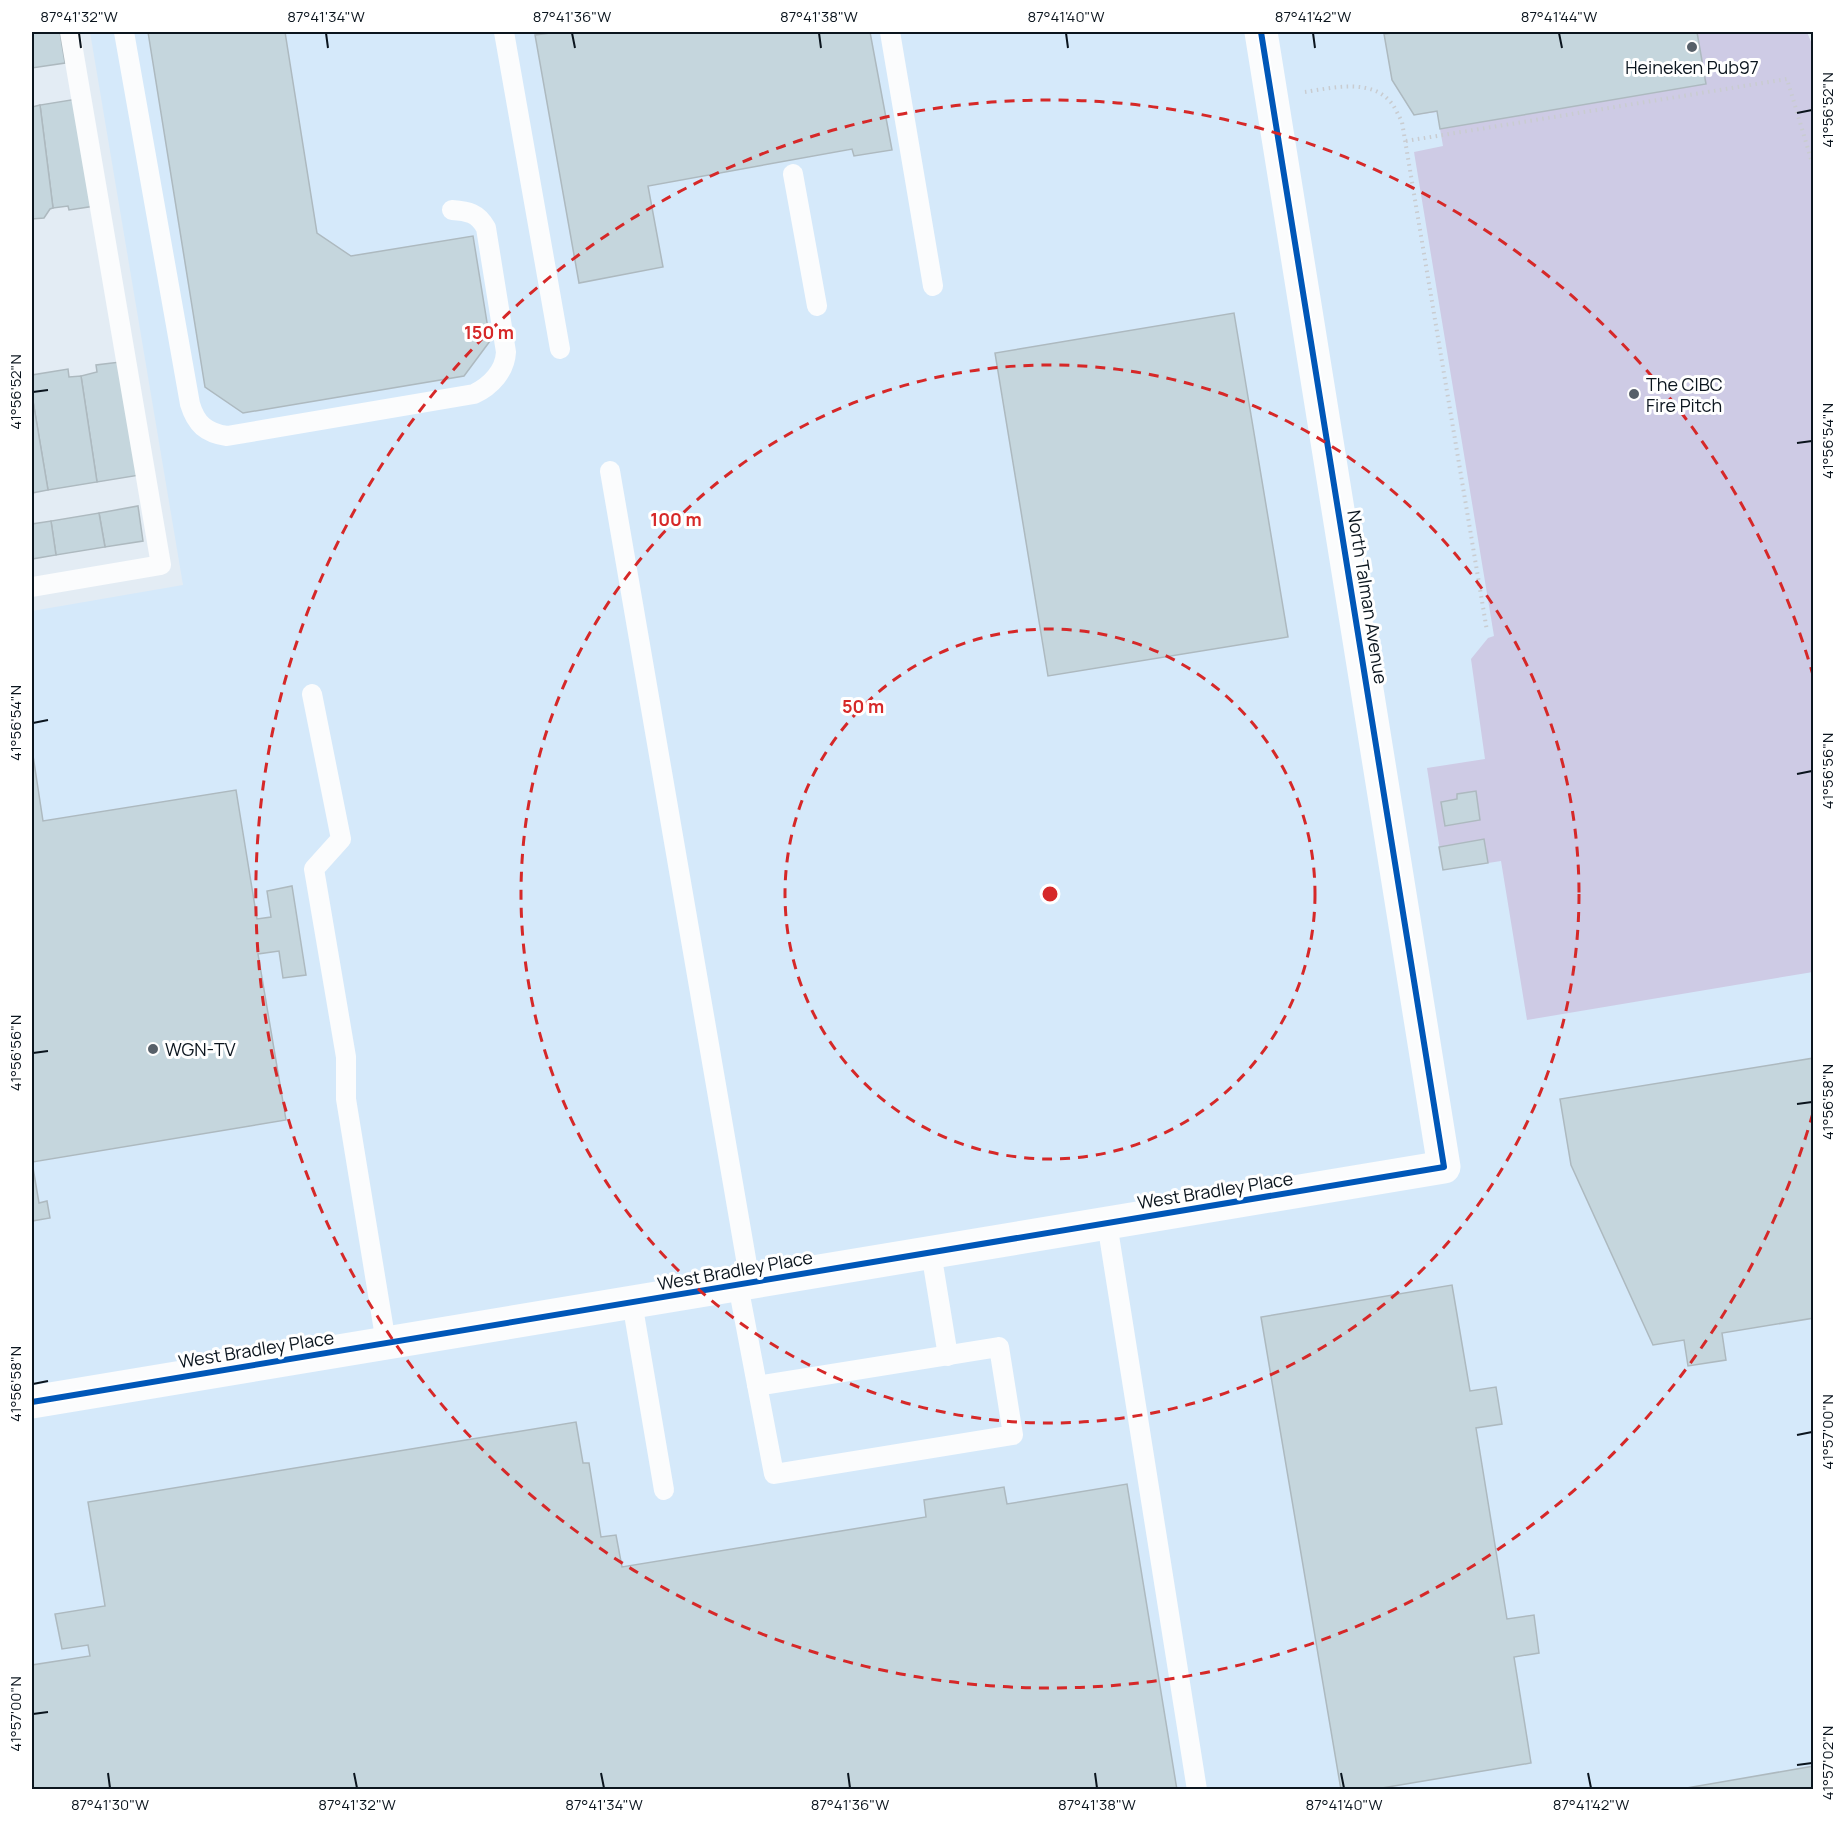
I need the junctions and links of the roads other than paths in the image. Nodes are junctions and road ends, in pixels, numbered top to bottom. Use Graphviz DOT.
graph roads {
  1 [pos="70,32"];
  2 [pos="124,32"];
  3 [pos="504,32"];
  4 [pos="890,32"];
  5 [pos="1261,32"];
  6 [pos="793,174"];
  7 [pos="452,210"];
  8 [pos="933,286"];
  9 [pos="817,306"];
  10 [pos="560,348"];
  11 [pos="610,471"];
  12 [pos="32,587"];
  13 [pos="312,694"];
  14 [pos="1444,1167"];
  15 [pos="1107,1223"];
  16 [pos="931,1252"];
  17 [pos="744,1283"];
  18 [pos="632,1302"];
  19 [pos="386,1343"];
  20 [pos="948,1356"];
  21 [pos="757,1386"];
  22 [pos="32,1402"];
  23 [pos="664,1490"];
  24 [pos="1197,1790"];
  1 -- 12 [label="lane"];
  2 -- 7 [label="lane"];
  3 -- 10 [label="lane"];
  4 -- 8 [label="lane"];
  5 -- 14 [label="street, North Talman Avenue"];
  6 -- 9 [label="lane"];
  11 -- 17 [label="lane"];
  13 -- 19 [label="lane"];
  14 -- 15 [label="street, West Bradley Place"];
  15 -- 16 [label="street, West Bradley Place"];
  15 -- 24 [label="lane"];
  16 -- 17 [label="street, West Bradley Place"];
  16 -- 20 [label="lane"];
  17 -- 18 [label="street, West Bradley Place"];
  17 -- 21 [label="lane"];
  18 -- 19 [label="street, West Bradley Place"];
  18 -- 23 [label="lane"];
  19 -- 22 [label="street, West Bradley Place"];
  20 -- 21 [label="lane"];
  20 -- 21 [label="lane"];
}
